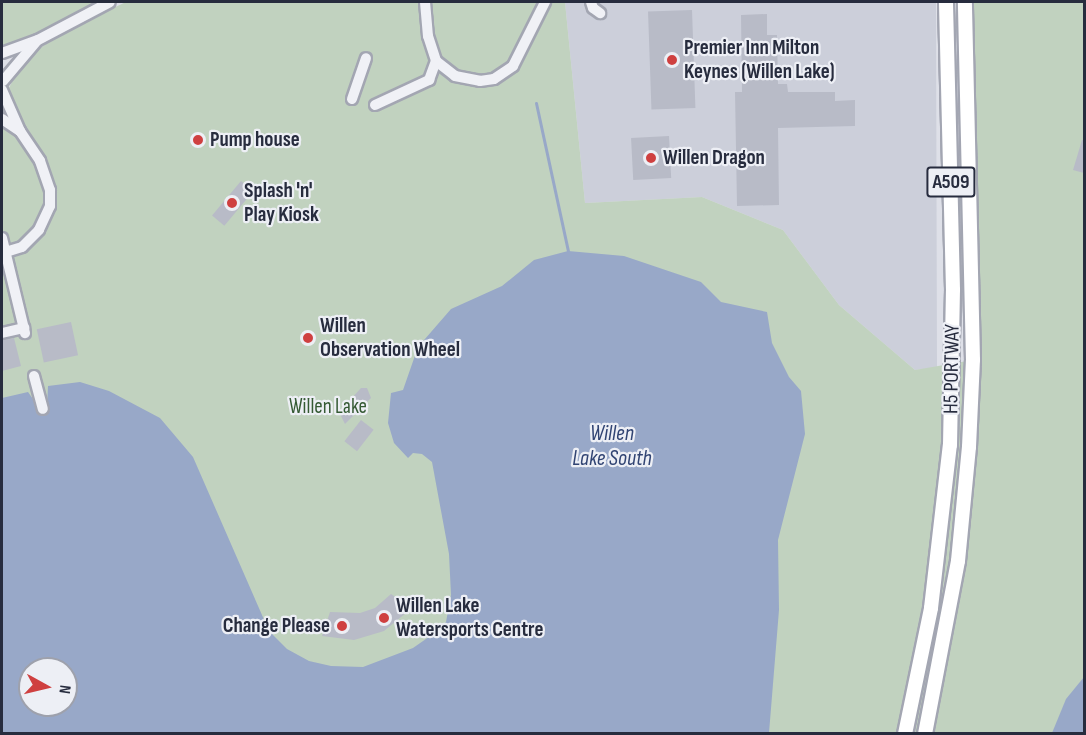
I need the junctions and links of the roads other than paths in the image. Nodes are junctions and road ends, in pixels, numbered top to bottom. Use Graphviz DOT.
graph roads {
  1 [pos="110,2"];
  2 [pos="425,2"];
  3 [pos="431,2"];
  4 [pos="545,2"];
  5 [pos="591,2"];
  6 [pos="945,2"];
  7 [pos="965,2"];
  8 [pos="600,13"];
  9 [pos="428,23"];
  10 [pos="38,40"];
  11 [pos="2,53"];
  12 [pos="366,58"];
  13 [pos="436,61"];
  14 [pos="2,83"];
  15 [pos="352,99"];
  16 [pos="382,104"];
  17 [pos="2,118"];
  18 [pos="20,131"];
  19 [pos="2,238"];
  20 [pos="3,253"];
  21 [pos="2,333"];
  22 [pos="34,376"];
  23 [pos="43,409"];
  24 [pos="905,734"];
  25 [pos="925,734"];
  1 -- 10 [label="street"];
  2 -- 9 [label="street"];
  3 -- 9 [label="street"];
  4 -- 13 [label="street"];
  5 -- 8 [label="street"];
  6 -- 24 [label="main road, H5 PORTWAY / A509"];
  7 -- 25 [label="main road, H5 PORTWAY / A509"];
  9 -- 13 [label="street"];
  10 -- 11 [label="street"];
  10 -- 14 [label="street"];
  12 -- 15 [label="street"];
  13 -- 16 [label="street"];
  14 -- 18 [label="street"];
  17 -- 18 [label="street"];
  18 -- 20 [label="street"];
  19 -- 20 [label="street"];
  20 -- 21 [label="street"];
  22 -- 23 [label="street"];
}
